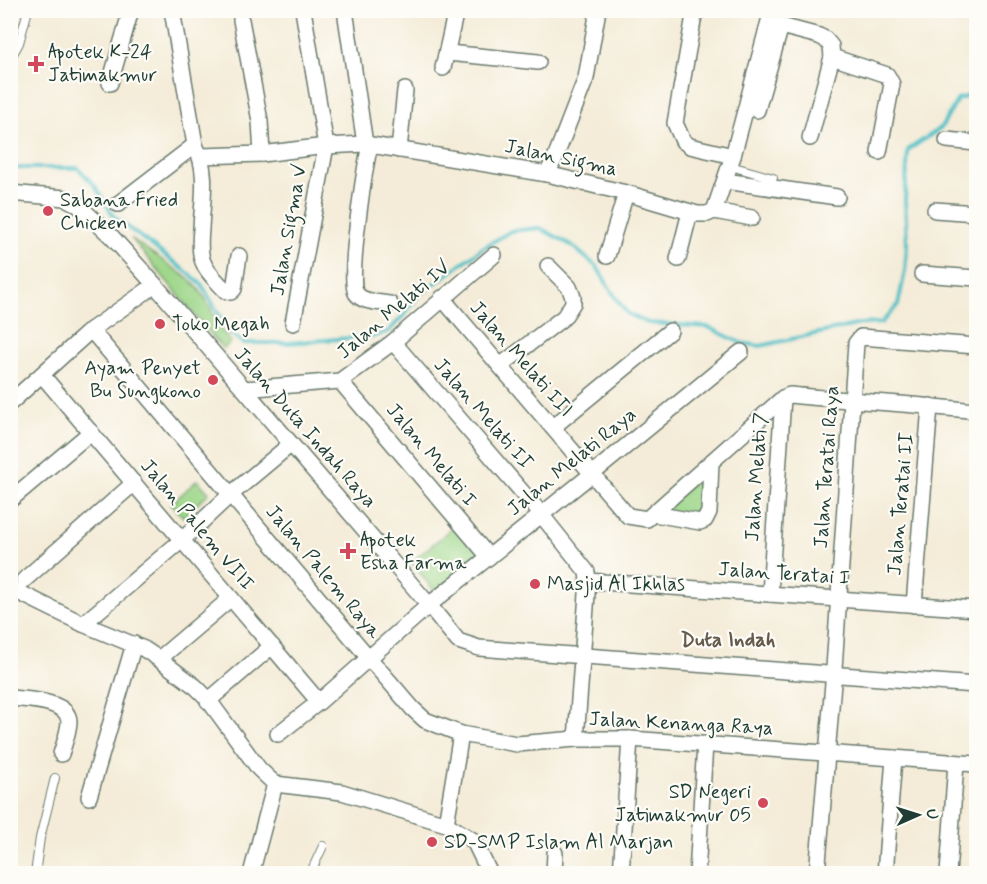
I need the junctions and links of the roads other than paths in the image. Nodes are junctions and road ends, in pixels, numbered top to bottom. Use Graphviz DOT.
graph roads {
  1 [pos="28,10"];
  2 [pos="131,10"];
  3 [pos="172,10"];
  4 [pos="303,10"];
  5 [pos="345,10"];
  6 [pos="456,10"];
  7 [pos="598,10"];
  8 [pos="695,10"];
  9 [pos="241,20"];
  10 [pos="774,20"];
  11 [pos="832,57"];
  12 [pos="10,60"];
  13 [pos="538,62"];
  14 [pos="110,83"];
  15 [pos="405,90"];
  16 [pos="757,110"];
  17 [pos="810,138"];
  18 [pos="947,140"];
  19 [pos="976,143"];
  20 [pos="367,145"];
  21 [pos="326,146"];
  22 [pos="399,150"];
  23 [pos="198,151"];
  24 [pos="879,152"];
  25 [pos="262,154"];
  26 [pos="729,169"];
  27 [pos="547,174"];
  28 [pos="773,178"];
  29 [pos="10,193"];
  30 [pos="626,194"];
  31 [pos="837,197"];
  32 [pos="122,201"];
  33 [pos="935,210"];
  34 [pos="714,211"];
  35 [pos="690,212"];
  36 [pos="976,213"];
  37 [pos="752,218"];
  38 [pos="494,255"];
  39 [pos="239,256"];
  40 [pos="607,256"];
  41 [pos="678,259"];
  42 [pos="548,266"];
  43 [pos="922,274"];
  44 [pos="976,278"];
  45 [pos="155,285"];
  46 [pos="442,298"];
  47 [pos="390,304"];
  48 [pos="293,323"];
  49 [pos="91,330"];
  50 [pos="670,332"];
  51 [pos="393,342"];
  52 [pos="976,346"];
  53 [pos="741,351"];
  54 [pos="500,366"];
  55 [pos="42,375"];
  56 [pos="340,381"];
  57 [pos="244,389"];
  58 [pos="783,398"];
  59 [pos="853,402"];
  60 [pos="10,403"];
  61 [pos="930,406"];
  62 [pos="976,411"];
  63 [pos="553,427"];
  64 [pos="91,432"];
  65 [pos="291,444"];
  66 [pos="711,462"];
  67 [pos="592,474"];
  68 [pos="134,483"];
  69 [pos="230,495"];
  70 [pos="10,500"];
  71 [pos="654,514"];
  72 [pos="544,519"];
  73 [pos="182,540"];
  74 [pos="489,557"];
  75 [pos="24,580"];
  76 [pos="588,581"];
  77 [pos="10,588"];
  78 [pos="770,594"];
  79 [pos="231,598"];
  80 [pos="839,599"];
  81 [pos="429,604"];
  82 [pos="914,605"];
  83 [pos="976,609"];
  84 [pos="83,624"];
  85 [pos="272,646"];
  86 [pos="133,648"];
  87 [pos="583,656"];
  88 [pos="369,658"];
  89 [pos="159,659"];
  90 [pos="834,674"];
  91 [pos="976,685"];
  92 [pos="10,698"];
  93 [pos="208,701"];
  94 [pos="319,702"];
  95 [pos="278,734"];
  96 [pos="461,734"];
  97 [pos="576,739"];
  98 [pos="630,739"];
  99 [pos="705,744"];
  100 [pos="827,753"];
  101 [pos="62,754"];
  102 [pos="894,758"];
  103 [pos="956,763"];
  104 [pos="976,764"];
  105 [pos="55,778"];
  106 [pos="275,784"];
  107 [pos="89,797"];
  108 [pos="446,824"];
  109 [pos="323,846"];
  110 [pos="555,853"];
  111 [pos="35,873"];
  112 [pos="127,873"];
  113 [pos="143,873"];
  114 [pos="251,873"];
  115 [pos="310,873"];
  116 [pos="490,873"];
  117 [pos="554,873"];
  118 [pos="621,873"];
  119 [pos="697,873"];
  120 [pos="817,873"];
  121 [pos="885,873"];
  122 [pos="948,873"];
  1 -- 12 [label="lane"];
  2 -- 14 [label="street"];
  3 -- 23 [label="street"];
  4 -- 21 [label="street"];
  5 -- 20 [label="street"];
  6 -- 13 [label="street"];
  7 -- 27 [label="street"];
  8 -- 26 [label="street"];
  9 -- 25 [label="street"];
  10 -- 11 [label="street"];
  10 -- 16 [label="street"];
  10 -- 26 [label="street"];
  11 -- 17 [label="street"];
  11 -- 24 [label="street"];
  15 -- 22 [label="street"];
  18 -- 19 [label="street"];
  20 -- 21 [label="street, Jalan Sigma"];
  20 -- 22 [label="street, Jalan Sigma"];
  20 -- 47 [label="street"];
  21 -- 25 [label="street, Jalan Sigma"];
  21 -- 48 [label="street, Jalan Sigma V"];
  22 -- 27 [label="street, Jalan Sigma"];
  23 -- 25 [label="street, Jalan Sigma"];
  23 -- 32 [label="street"];
  23 -- 39 [label="street"];
  26 -- 28 [label="lane"];
  26 -- 31 [label="street"];
  26 -- 34 [label="street"];
  27 -- 30 [label="street, Jalan Sigma"];
  29 -- 45 [label="street, Jalan Duta Indah Raya"];
  30 -- 35 [label="street, Jalan Sigma"];
  30 -- 40 [label="street"];
  33 -- 36 [label="street"];
  34 -- 35 [label="street, Jalan Sigma"];
  34 -- 37 [label="street, Jalan Sigma"];
  35 -- 41 [label="street"];
  38 -- 46 [label="street, Jalan Melati IV"];
  42 -- 54 [label="street"];
  43 -- 44 [label="street"];
  45 -- 49 [label="street"];
  45 -- 57 [label="street, Jalan Duta Indah Raya"];
  46 -- 51 [label="street, Jalan Melati IV"];
  46 -- 54 [label="street, Jalan Melati III"];
  49 -- 55 [label="street"];
  49 -- 69 [label="street, Jalan Palem Raya"];
  50 -- 63 [label="street"];
  51 -- 56 [label="street, Jalan Melati IV"];
  51 -- 72 [label="street, Jalan Melati II"];
  52 -- 59 [label="street, Jalan Teratai Raya"];
  53 -- 67 [label="street, Jalan Melati Raya"];
  54 -- 63 [label="street, Jalan Melati III"];
  55 -- 60 [label="street"];
  55 -- 64 [label="street, Jalan Palem VIII"];
  56 -- 57 [label="street, Jalan Melati IV"];
  56 -- 74 [label="street, Jalan Melati I"];
  57 -- 65 [label="street, Jalan Duta Indah Raya"];
  58 -- 59 [label="street"];
  58 -- 66 [label="street"];
  58 -- 78 [label="street, Jalan Melati 7"];
  59 -- 61 [label="street"];
  59 -- 80 [label="street, Jalan Teratai Raya"];
  61 -- 62 [label="street"];
  61 -- 82 [label="street, Jalan Teratai II"];
  63 -- 67 [label="street, Jalan Melati III"];
  64 -- 68 [label="street, Jalan Palem VIII"];
  64 -- 70 [label="street"];
  65 -- 69 [label="street"];
  65 -- 81 [label="street, Jalan Duta Indah Raya"];
  66 -- 71 [label="street"];
  66 -- 71 [label="street"];
  67 -- 71 [label="street, Jalan Melati III"];
  67 -- 72 [label="street, Jalan Melati Raya"];
  68 -- 73 [label="street, Jalan Palem VIII"];
  68 -- 75 [label="street"];
  69 -- 73 [label="street"];
  69 -- 88 [label="street, Jalan Palem Raya"];
  72 -- 74 [label="street, Jalan Melati Raya"];
  72 -- 76 [label="street"];
  73 -- 79 [label="street, Jalan Palem VIII"];
  73 -- 84 [label="street"];
  74 -- 81 [label="street, Jalan Melati Raya"];
  76 -- 78 [label="street, Jalan Teratai I"];
  76 -- 87 [label="street, Jalan Kenanga Raya"];
  77 -- 84 [label="street"];
  78 -- 80 [label="street, Jalan Teratai I"];
  79 -- 85 [label="street, Jalan Palem VIII"];
  79 -- 89 [label="street"];
  80 -- 82 [label="street, Jalan Teratai I"];
  80 -- 90 [label="street, Jalan Teratai Raya"];
  81 -- 87 [label="street, Jalan Duta Indah Raya"];
  81 -- 88 [label="street, Jalan Melati Raya"];
  82 -- 83 [label="street, Jalan Teratai I"];
  84 -- 86 [label="street"];
  85 -- 93 [label="street"];
  85 -- 94 [label="street, Jalan Palem VIII"];
  86 -- 89 [label="street"];
  86 -- 107 [label="street"];
  87 -- 90 [label="street, Jalan Duta Indah Raya"];
  87 -- 97 [label="street, Jalan Kenanga Raya"];
  88 -- 94 [label="street, Jalan Melati Raya"];
  88 -- 96 [label="street, Jalan Palem Raya"];
  89 -- 93 [label="street"];
  90 -- 91 [label="street, Jalan Duta Indah Raya"];
  90 -- 100 [label="street, Jalan Teratai Raya"];
  92 -- 101 [label="street"];
  93 -- 106 [label="street"];
  94 -- 95 [label="street, Jalan Melati Raya"];
  96 -- 97 [label="street, Jalan Palem Raya"];
  96 -- 108 [label="street"];
  97 -- 98 [label="street, Jalan Kenanga Raya"];
  98 -- 99 [label="street, Jalan Kenanga Raya"];
  98 -- 118 [label="street"];
  99 -- 100 [label="street, Jalan Kenanga Raya"];
  99 -- 119 [label="street"];
  100 -- 102 [label="street, Jalan Kenanga Raya"];
  100 -- 120 [label="street, Jalan Teratai Raya"];
  102 -- 103 [label="street, Jalan Kenanga Raya"];
  102 -- 121 [label="street"];
  103 -- 104 [label="street, Jalan Kenanga Raya"];
  103 -- 122 [label="street"];
  105 -- 111 [label="lane"];
  106 -- 108 [label="street"];
  106 -- 114 [label="street"];
  108 -- 116 [label="street"];
  109 -- 115 [label="lane"];
  110 -- 117 [label="street"];
  112 -- 113 [label="lane"];
}
